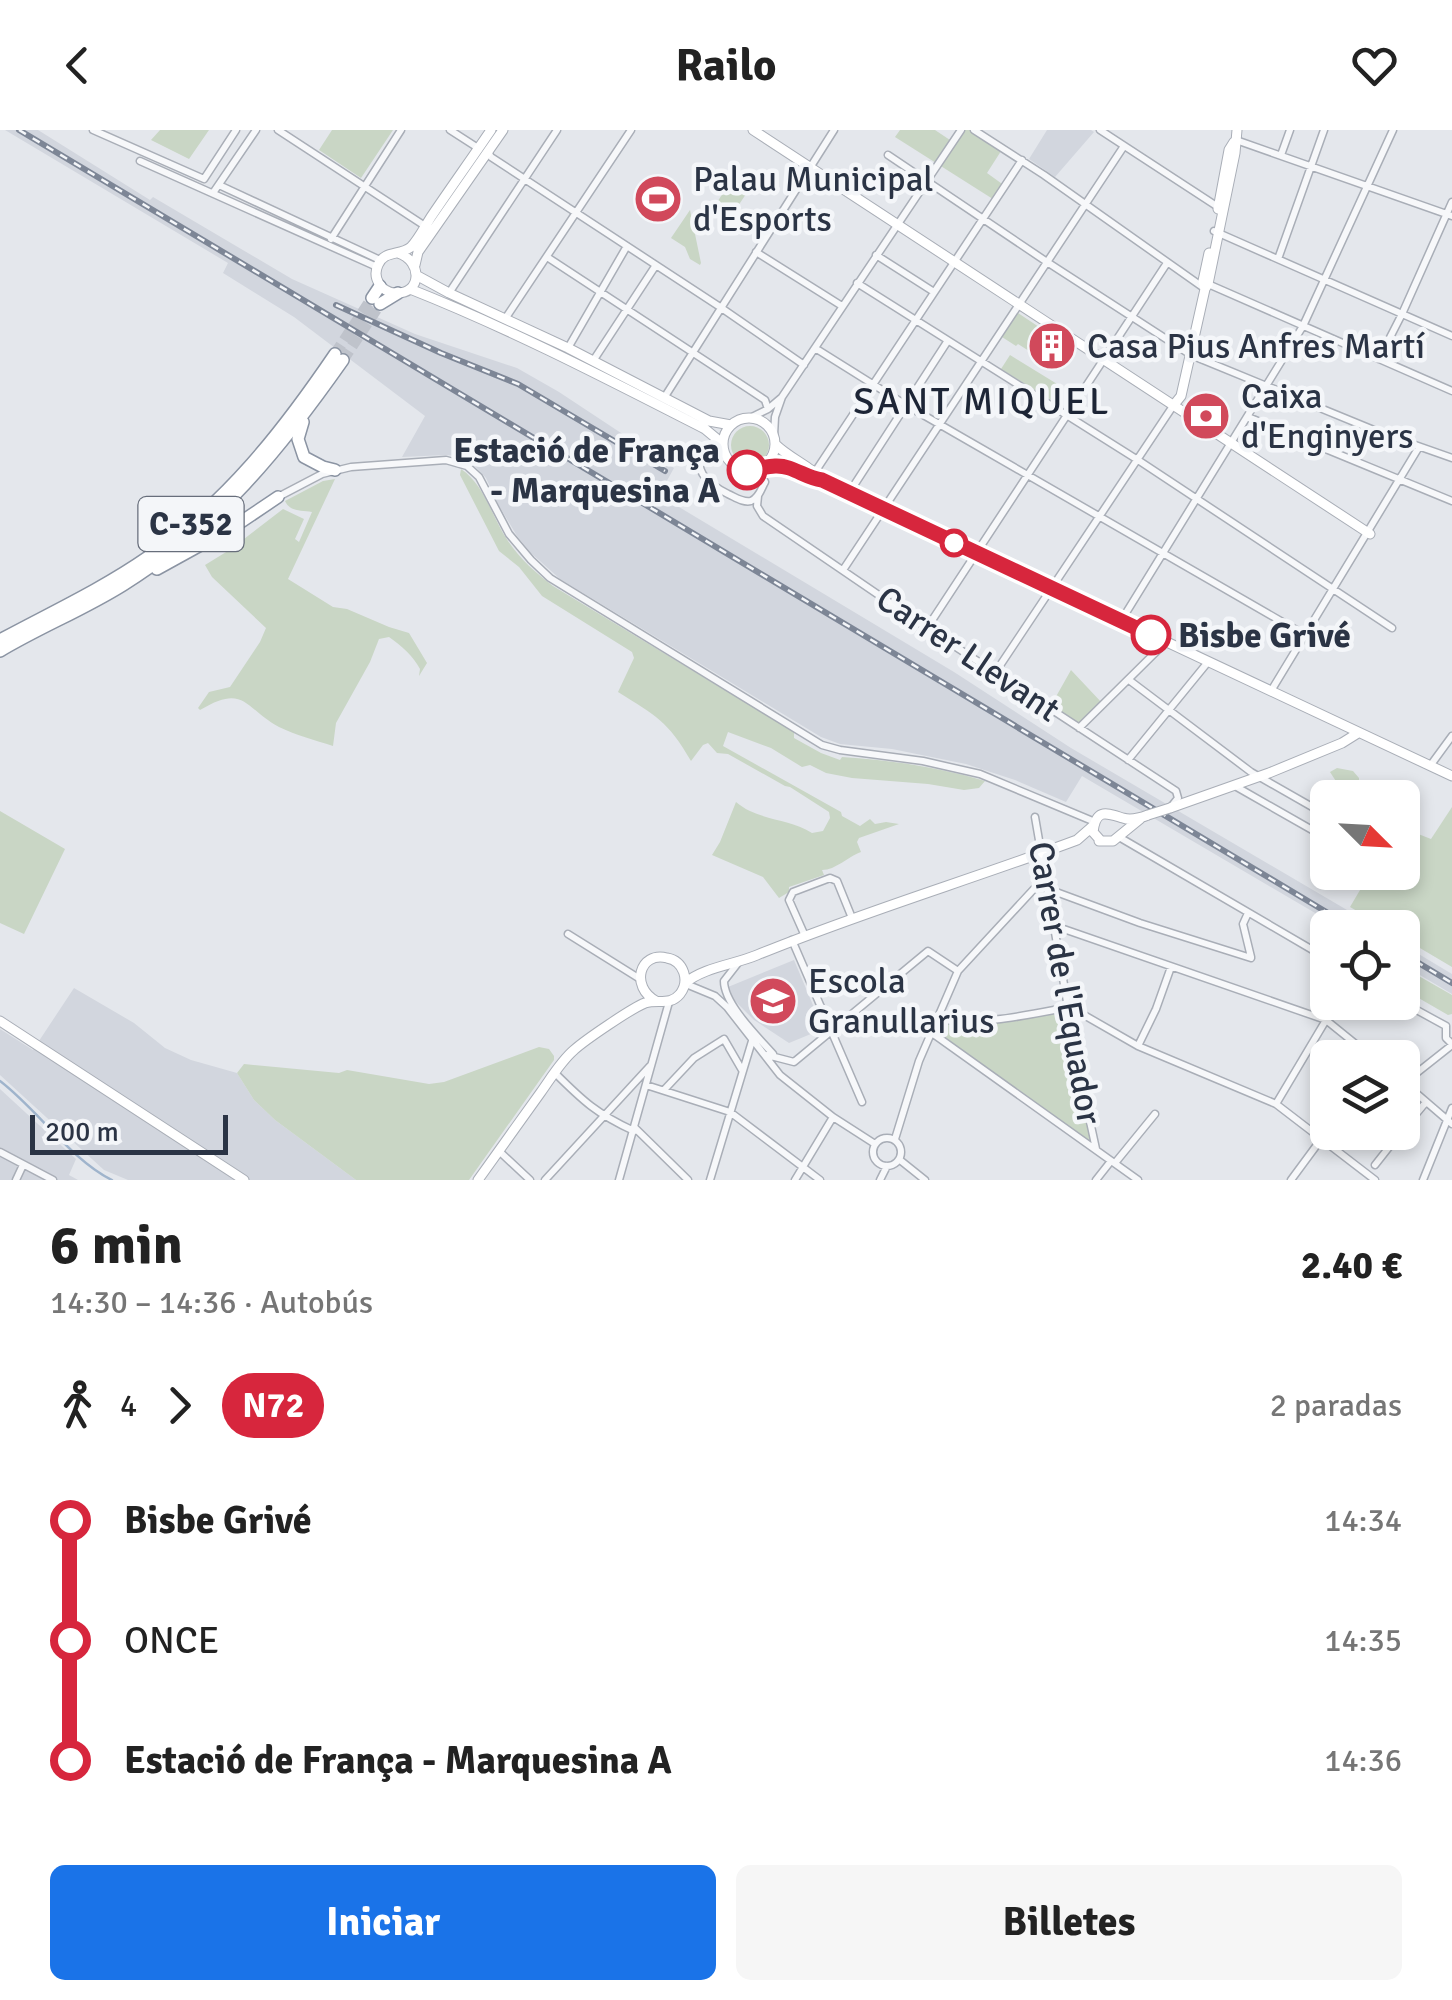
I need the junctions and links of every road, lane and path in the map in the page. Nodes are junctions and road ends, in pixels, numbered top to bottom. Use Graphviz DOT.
graph roads {
  1 [pos="93,130"];
  2 [pos="236,130"];
  3 [pos="256,130"];
  4 [pos="278,130"];
  5 [pos="401,130"];
  6 [pos="450,130"];
  7 [pos="491,130"];
  8 [pos="503,130"];
  9 [pos="557,130"];
  10 [pos="631,130"];
  11 [pos="753,130"];
  12 [pos="834,130"];
  13 [pos="961,130"];
  14 [pos="974,130"];
  15 [pos="1100,130"];
  16 [pos="1290,130"];
  17 [pos="1324,130"];
  18 [pos="1392,130"];
  19 [pos="1236,134"];
  20 [pos="1124,146"];
  21 [pos="483,150"];
  22 [pos="888,156"];
  23 [pos="1282,156"];
  24 [pos="1022,160"];
  25 [pos="140,161"];
  26 [pos="1312,166"];
  27 [pos="810,167"];
  28 [pos="204,179"];
  29 [pos="525,179"];
  30 [pos="927,181"];
  31 [pos="1368,184"];
  32 [pos="220,185"];
  33 [pos="364,186"];
  34 [pos="199,187"];
  35 [pos="214,194"];
  36 [pos="1452,202"];
  37 [pos="1085,205"];
  38 [pos="1218,207"];
  39 [pos="578,213"];
  40 [pos="1449,215"];
  41 [pos="983,219"];
  42 [pos="898,224"];
  43 [pos="424,226"];
  44 [pos="1216,232"];
  45 [pos="331,239"];
  46 [pos="627,246"];
  47 [pos="398,252"];
  48 [pos="756,252"];
  49 [pos="876,255"];
  50 [pos="547,257"];
  51 [pos="1278,259"];
  52 [pos="954,262"];
  53 [pos="1047,262"];
  54 [pos="378,263"];
  55 [pos="1167,263"];
  56 [pos="656,264"];
  57 [pos="416,270"];
  58 [pos="1325,280"];
  59 [pos="857,283"];
  60 [pos="380,286"];
  61 [pos="1206,287"];
  62 [pos="404,291"];
  63 [pos="934,292"];
  64 [pos="449,293"];
  65 [pos="601,293"];
  66 [pos="1018,304"];
  67 [pos="842,306"];
  68 [pos="627,308"];
  69 [pos="720,308"];
  70 [pos="1402,314"];
  71 [pos="1132,318"];
  72 [pos="506,319"];
  73 [pos="915,320"];
  74 [pos="1303,326"];
  75 [pos="1452,336"];
  76 [pos="947,342"];
  77 [pos="568,348"];
  78 [pos="815,348"];
  79 [pos="693,352"];
  80 [pos="1191,355"];
  81 [pos="1380,359"];
  82 [pos="1104,360"];
  83 [pos="593,362"];
  84 [pos="980,363"];
  85 [pos="804,365"];
  86 [pos="873,385"];
  87 [pos="1267,385"];
  88 [pos="1452,390"];
  89 [pos="782,397"];
  90 [pos="664,398"];
  91 [pos="906,406"];
  92 [pos="1173,406"];
  93 [pos="768,409"];
  94 [pos="307,411"];
  95 [pos="1067,417"];
  96 [pos="1248,417"];
  97 [pos="750,418"];
  98 [pos="731,425"];
  99 [pos="939,425"];
  100 [pos="775,440"];
  101 [pos="1231,444"];
  102 [pos="723,447"];
  103 [pos="1420,448"];
  104 [pos="1452,458"];
  105 [pos="1137,460"];
  106 [pos="762,467"];
  107 [pos="335,470"];
  108 [pos="1028,475"];
  109 [pos="819,476"];
  110 [pos="1400,480"];
  111 [pos="849,493"];
  112 [pos="758,496"];
  113 [pos="278,497"];
  114 [pos="1196,499"];
  115 [pos="1452,501"];
  116 [pos="883,509"];
  117 [pos="1100,517"];
  118 [pos="1369,533"];
  119 [pos="1162,552"];
  120 [pos="977,554"];
  121 [pos="843,570"];
  122 [pos="122,586"];
  123 [pos="1051,588"];
  124 [pos="1332,589"];
  125 [pos="1121,621"];
  126 [pos="928,628"];
  127 [pos="1392,628"];
  128 [pos="1305,635"];
  129 [pos="0,640"];
  130 [pos="1166,642"];
  131 [pos="0,651"];
  132 [pos="1208,662"];
  133 [pos="995,673"];
  134 [pos="1129,680"];
  135 [pos="1270,692"];
  136 [pos="1169,710"];
  137 [pos="1080,728"];
  138 [pos="1358,733"];
  139 [pos="1452,736"];
  140 [pos="1128,760"];
  141 [pos="1430,766"];
  142 [pos="1260,776"];
  143 [pos="1452,776"];
  144 [pos="1235,786"];
  145 [pos="1175,805"];
  146 [pos="1310,805"];
  147 [pos="1145,816"];
  148 [pos="1035,817"];
  149 [pos="1120,818"];
  150 [pos="1094,824"];
  151 [pos="1310,829"];
  152 [pos="1121,835"];
  153 [pos="1077,840"];
  154 [pos="1101,841"];
  155 [pos="1041,853"];
  156 [pos="1044,877"];
  157 [pos="1048,889"];
  158 [pos="1248,913"];
  159 [pos="852,918"];
  160 [pos="1055,926"];
  161 [pos="568,934"];
  162 [pos="805,936"];
  163 [pos="792,940"];
  164 [pos="1310,949"];
  165 [pos="739,962"];
  166 [pos="681,966"];
  167 [pos="644,967"];
  168 [pos="1171,967"];
  169 [pos="624,968"];
  170 [pos="707,970"];
  171 [pos="958,971"];
  172 [pos="640,980"];
  173 [pos="685,983"];
  174 [pos="643,991"];
  175 [pos="656,1001"];
  176 [pos="669,1002"];
  177 [pos="1070,1006"];
  178 [pos="634,1008"];
  179 [pos="1420,1010"];
  180 [pos="1310,1015"];
  181 [pos="938,1019"];
  182 [pos="1326,1020"];
  183 [pos="0,1021"];
  184 [pos="1449,1023"];
  185 [pos="831,1033"];
  186 [pos="932,1033"];
  187 [pos="1351,1040"];
  188 [pos="752,1041"];
  189 [pos="1452,1045"];
  190 [pos="1138,1046"];
  191 [pos="765,1054"];
  192 [pos="775,1056"];
  193 [pos="651,1066"];
  194 [pos="1420,1069"];
  195 [pos="742,1071"];
  196 [pos="555,1073"];
  197 [pos="646,1085"];
  198 [pos="664,1090"];
  199 [pos="1420,1097"];
  200 [pos="862,1102"];
  201 [pos="1426,1102"];
  202 [pos="1276,1104"];
  203 [pos="1452,1108"];
  204 [pos="1420,1110"];
  205 [pos="730,1112"];
  206 [pos="1155,1114"];
  207 [pos="603,1116"];
  208 [pos="833,1117"];
  209 [pos="1450,1122"];
  210 [pos="634,1129"];
  211 [pos="1310,1129"];
  212 [pos="895,1139"];
  213 [pos="875,1144"];
  214 [pos="1096,1149"];
  215 [pos="1313,1150"];
  216 [pos="1337,1150"];
  217 [pos="1387,1150"];
  218 [pos="498,1151"];
  219 [pos="0,1152"];
  220 [pos="900,1160"];
  221 [pos="1113,1162"];
  222 [pos="23,1165"];
  223 [pos="1375,1165"];
  224 [pos="803,1166"];
  225 [pos="886,1166"];
  226 [pos="16,1180"];
  227 [pos="53,1180"];
  228 [pos="244,1180"];
  229 [pos="478,1180"];
  230 [pos="530,1180"];
  231 [pos="545,1180"];
  232 [pos="619,1180"];
  233 [pos="688,1180"];
  234 [pos="710,1180"];
  235 [pos="795,1180"];
  236 [pos="820,1180"];
  237 [pos="880,1180"];
  238 [pos="925,1180"];
  239 [pos="1096,1180"];
  240 [pos="1138,1180"];
  241 [pos="1292,1180"];
  242 [pos="1375,1180"];
  243 [pos="1423,1180"];
  1 -- 28 [label="street"];
  2 -- 28 [label="street"];
  3 -- 32 [label="street"];
  4 -- 33 [label="street"];
  5 -- 33 [label="street"];
  6 -- 21 [label="street"];
  7 -- 21 [label="street"];
  8 -- 21 [label="street"];
  9 -- 29 [label="street"];
  10 -- 39 [label="street"];
  11 -- 27 [label="street"];
  12 -- 27 [label="street"];
  13 -- 30 [label="street"];
  14 -- 24 [label="street"];
  15 -- 20 [label="street"];
  16 -- 23 [label="street"];
  17 -- 26 [label="street"];
  18 -- 31 [label="street"];
  19 -- 23 [label="street"];
  19 -- 38 [label="street"];
  19 -- 44 [label="street"];
  20 -- 37 [label="street"];
  20 -- 38 [label="street"];
  21 -- 29 [label="street"];
  21 -- 43 [label="street"];
  21 -- 57 [label="street"];
  22 -- 30 [label="street"];
  23 -- 26 [label="street"];
  24 -- 37 [label="street"];
  24 -- 41 [label="street"];
  25 -- 34 [label="street"];
  26 -- 31 [label="street"];
  26 -- 51 [label="street"];
  27 -- 42 [label="street"];
  27 -- 48 [label="street"];
  28 -- 34 [label="street"];
  29 -- 39 [label="street"];
  29 -- 64 [label="street"];
  30 -- 41 [label="street"];
  30 -- 42 [label="street"];
  31 -- 40 [label="street"];
  31 -- 58 [label="street"];
  32 -- 35 [label="street"];
  32 -- 45 [label="street"];
  33 -- 43 [label="street"];
  33 -- 45 [label="street"];
  34 -- 35 [label="street"];
  35 -- 54 [label="street"];
  36 -- 40 [label="street"];
  37 -- 53 [label="street"];
  37 -- 55 [label="street"];
  38 -- 44 [label="street"];
  39 -- 46 [label="street"];
  39 -- 50 [label="street"];
  40 -- 70 [label="street"];
  41 -- 52 [label="street"];
  41 -- 53 [label="street"];
  42 -- 49 [label="street"];
  42 -- 52 [label="street"];
  43 -- 47 [label="street"];
  44 -- 51 [label="street"];
  44 -- 61 [label="street"];
  45 -- 54 [label="street"];
  46 -- 56 [label="street"];
  46 -- 65 [label="street"];
  47 -- 54 [label="street"];
  47 -- 57 [label="street"];
  48 -- 67 [label="street"];
  48 -- 69 [label="street"];
  49 -- 59 [label="street"];
  49 -- 63 [label="street"];
  50 -- 65 [label="street"];
  50 -- 72 [label="street"];
  51 -- 58 [label="street"];
  52 -- 63 [label="street"];
  52 -- 66 [label="street"];
  53 -- 66 [label="street"];
  53 -- 71 [label="street"];
  54 -- 60 [label="street"];
  55 -- 61 [label="street"];
  55 -- 71 [label="street"];
  56 -- 68 [label="street"];
  56 -- 69 [label="street"];
  57 -- 62 [label="street"];
  57 -- 64 [label="street"];
  58 -- 70 [label="street"];
  58 -- 74 [label="street"];
  59 -- 67 [label="street"];
  59 -- 73 [label="street"];
  60 -- 62 [label="street"];
  60 -- 62 [label="highway"];
  61 -- 74 [label="street"];
  61 -- 80 [label="street"];
  62 -- 102 [label="street"];
  63 -- 73 [label="street"];
  64 -- 72 [label="street"];
  65 -- 68 [label="street"];
  65 -- 77 [label="street"];
  66 -- 82 [label="street"];
  66 -- 84 [label="street"];
  67 -- 78 [label="street"];
  68 -- 79 [label="street"];
  68 -- 83 [label="street"];
  69 -- 79 [label="street"];
  69 -- 85 [label="street"];
  70 -- 75 [label="street"];
  70 -- 81 [label="street"];
  71 -- 80 [label="street"];
  71 -- 82 [label="street"];
  72 -- 77 [label="street"];
  73 -- 76 [label="street"];
  73 -- 86 [label="street"];
  74 -- 81 [label="street"];
  74 -- 87 [label="street"];
  76 -- 84 [label="street"];
  76 -- 91 [label="street"];
  77 -- 83 [label="street"];
  78 -- 85 [label="street"];
  78 -- 86 [label="street"];
  79 -- 90 [label="street"];
  79 -- 93 [label="street"];
  80 -- 87 [label="street"];
  80 -- 92 [label="street"];
  81 -- 88 [label="street"];
  82 -- 92 [label="street"];
  82 -- 95 [label="street"];
  83 -- 90 [label="street"];
  84 -- 95 [label="street"];
  84 -- 99 [label="street"];
  85 -- 89 [label="street"];
  86 -- 91 [label="street"];
  86 -- 109 [label="street"];
  87 -- 96 [label="street"];
  87 -- 103 [label="street"];
  89 -- 93 [label="street"];
  89 -- 100 [label="street"];
  90 -- 98 [label="street"];
  91 -- 99 [label="street"];
  91 -- 111 [label="street"];
  92 -- 101 [label="street"];
  92 -- 105 [label="street"];
  93 -- 97 [label="street"];
  94 -- 107 [label="highway"];
  94 -- 122 [label="highway, C-352"];
  94 -- 129 [label="highway, C-352"];
  95 -- 105 [label="street"];
  95 -- 108 [label="street"];
  96 -- 101 [label="street"];
  96 -- 110 [label="street"];
  97 -- 98 [label="street"];
  97 -- 100 [label="street"];
  98 -- 102 [label="street"];
  99 -- 108 [label="street"];
  99 -- 116 [label="street"];
  100 -- 106 [label="street"];
  100 -- 109 [label="street"];
  101 -- 114 [label="street"];
  101 -- 118 [label="street"];
  102 -- 106 [label="street"];
  102 -- 112 [label="street"];
  103 -- 104 [label="street"];
  103 -- 110 [label="street"];
  105 -- 114 [label="street"];
  105 -- 117 [label="street"];
  106 -- 109 [label="street"];
  106 -- 112 [label="street"];
  107 -- 113 [label="street"];
  107 -- 150 [label="street"];
  108 -- 117 [label="street"];
  108 -- 120 [label="street"];
  109 -- 111 [label="street"];
  110 -- 115 [label="street"];
  110 -- 118 [label="street"];
  111 -- 116 [label="street"];
  112 -- 121 [label="street, Carrer Llevant"];
  113 -- 122 [label="highway"];
  114 -- 119 [label="street"];
  114 -- 124 [label="street"];
  116 -- 120 [label="street"];
  116 -- 121 [label="street"];
  117 -- 119 [label="street"];
  117 -- 123 [label="street"];
  118 -- 124 [label="street"];
  119 -- 125 [label="street"];
  119 -- 128 [label="street"];
  120 -- 123 [label="street"];
  120 -- 126 [label="street"];
  121 -- 126 [label="street, Carrer Llevant"];
  122 -- 131 [label="highway, C-352"];
  123 -- 125 [label="street"];
  123 -- 133 [label="street"];
  124 -- 127 [label="street"];
  124 -- 128 [label="street"];
  125 -- 130 [label="street"];
  126 -- 133 [label="street, Carrer Llevant"];
  128 -- 135 [label="street"];
  130 -- 132 [label="street"];
  130 -- 134 [label="street"];
  132 -- 135 [label="street"];
  132 -- 136 [label="street"];
  133 -- 137 [label="street, Carrer Llevant"];
  134 -- 136 [label="street"];
  134 -- 137 [label="street"];
  135 -- 138 [label="street"];
  136 -- 140 [label="street"];
  136 -- 142 [label="street"];
  137 -- 140 [label="street, Carrer Llevant"];
  138 -- 141 [label="street"];
  138 -- 142 [label="street"];
  139 -- 141 [label="street"];
  140 -- 145 [label="street, Carrer Llevant"];
  141 -- 143 [label="street"];
  142 -- 144 [label="street"];
  142 -- 146 [label="street"];
  144 -- 145 [label="street"];
  144 -- 151 [label="street"];
  145 -- 147 [label="street, bridge"];
  147 -- 149 [label="street"];
  147 -- 152 [label="street"];
  148 -- 155 [label="street, Carrer de l'Equador"];
  149 -- 150 [label="street"];
  149 -- 152 [label="street"];
  150 -- 153 [label="street"];
  150 -- 154 [label="street"];
  152 -- 154 [label="street"];
  152 -- 158 [label="street"];
  153 -- 154 [label="street"];
  153 -- 155 [label="street"];
  155 -- 156 [label="street, Carrer de l'Equador"];
  155 -- 159 [label="street"];
  156 -- 157 [label="street, Carrer de l'Equador"];
  156 -- 171 [label="street"];
  157 -- 158 [label="street"];
  157 -- 160 [label="street, Carrer de l'Equador"];
  158 -- 164 [label="street"];
  159 -- 162 [label="street"];
  159 -- 162 [label="street"];
  160 -- 168 [label="street"];
  160 -- 177 [label="street, Carrer de l'Equador"];
  161 -- 169 [label="street"];
  162 -- 163 [label="street"];
  163 -- 165 [label="street"];
  163 -- 185 [label="street"];
  165 -- 170 [label="street"];
  165 -- 192 [label="street"];
  166 -- 167 [label="street"];
  166 -- 170 [label="street"];
  166 -- 173 [label="street"];
  167 -- 169 [label="street"];
  167 -- 172 [label="street"];
  168 -- 180 [label="street"];
  168 -- 190 [label="street"];
  169 -- 172 [label="street"];
  170 -- 173 [label="street"];
  171 -- 181 [label="street"];
  171 -- 185 [label="street"];
  172 -- 174 [label="street"];
  173 -- 176 [label="street"];
  173 -- 188 [label="street"];
  174 -- 175 [label="street"];
  174 -- 178 [label="street"];
  175 -- 176 [label="street"];
  175 -- 178 [label="street"];
  176 -- 193 [label="street"];
  177 -- 181 [label="street"];
  177 -- 190 [label="street"];
  177 -- 214 [label="street, Carrer de l'Equador"];
  178 -- 196 [label="street"];
  179 -- 184 [label="street"];
  181 -- 186 [label="street"];
  182 -- 187 [label="street"];
  182 -- 202 [label="street"];
  183 -- 228 [label="street"];
  184 -- 189 [label="street"];
  185 -- 192 [label="street"];
  185 -- 200 [label="street"];
  186 -- 212 [label="street"];
  186 -- 214 [label="street"];
  188 -- 191 [label="street"];
  188 -- 195 [label="street"];
  189 -- 194 [label="street"];
  190 -- 202 [label="street"];
  191 -- 192 [label="street"];
  191 -- 208 [label="street"];
  193 -- 197 [label="street"];
  193 -- 207 [label="street"];
  195 -- 198 [label="street"];
  195 -- 205 [label="street"];
  196 -- 207 [label="street"];
  196 -- 218 [label="street"];
  197 -- 198 [label="street"];
  197 -- 210 [label="street"];
  198 -- 205 [label="street"];
  199 -- 201 [label="street"];
  201 -- 204 [label="street"];
  201 -- 209 [label="street"];
  202 -- 211 [label="street"];
  203 -- 209 [label="street"];
  205 -- 224 [label="street"];
  205 -- 234 [label="street"];
  206 -- 221 [label="street"];
  207 -- 210 [label="street"];
  207 -- 231 [label="street"];
  208 -- 213 [label="street"];
  208 -- 224 [label="street"];
  209 -- 243 [label="street"];
  210 -- 232 [label="street"];
  210 -- 233 [label="street"];
  212 -- 213 [label="street"];
  212 -- 220 [label="street"];
  213 -- 225 [label="street"];
  214 -- 221 [label="street"];
  215 -- 241 [label="street"];
  216 -- 242 [label="street"];
  217 -- 223 [label="street"];
  218 -- 229 [label="street"];
  218 -- 230 [label="street"];
  219 -- 222 [label="street"];
  220 -- 225 [label="street"];
  220 -- 238 [label="street"];
  221 -- 239 [label="street"];
  221 -- 240 [label="street"];
  222 -- 226 [label="street"];
  222 -- 227 [label="street"];
  224 -- 235 [label="street"];
  224 -- 236 [label="street"];
  225 -- 237 [label="street"];
}
